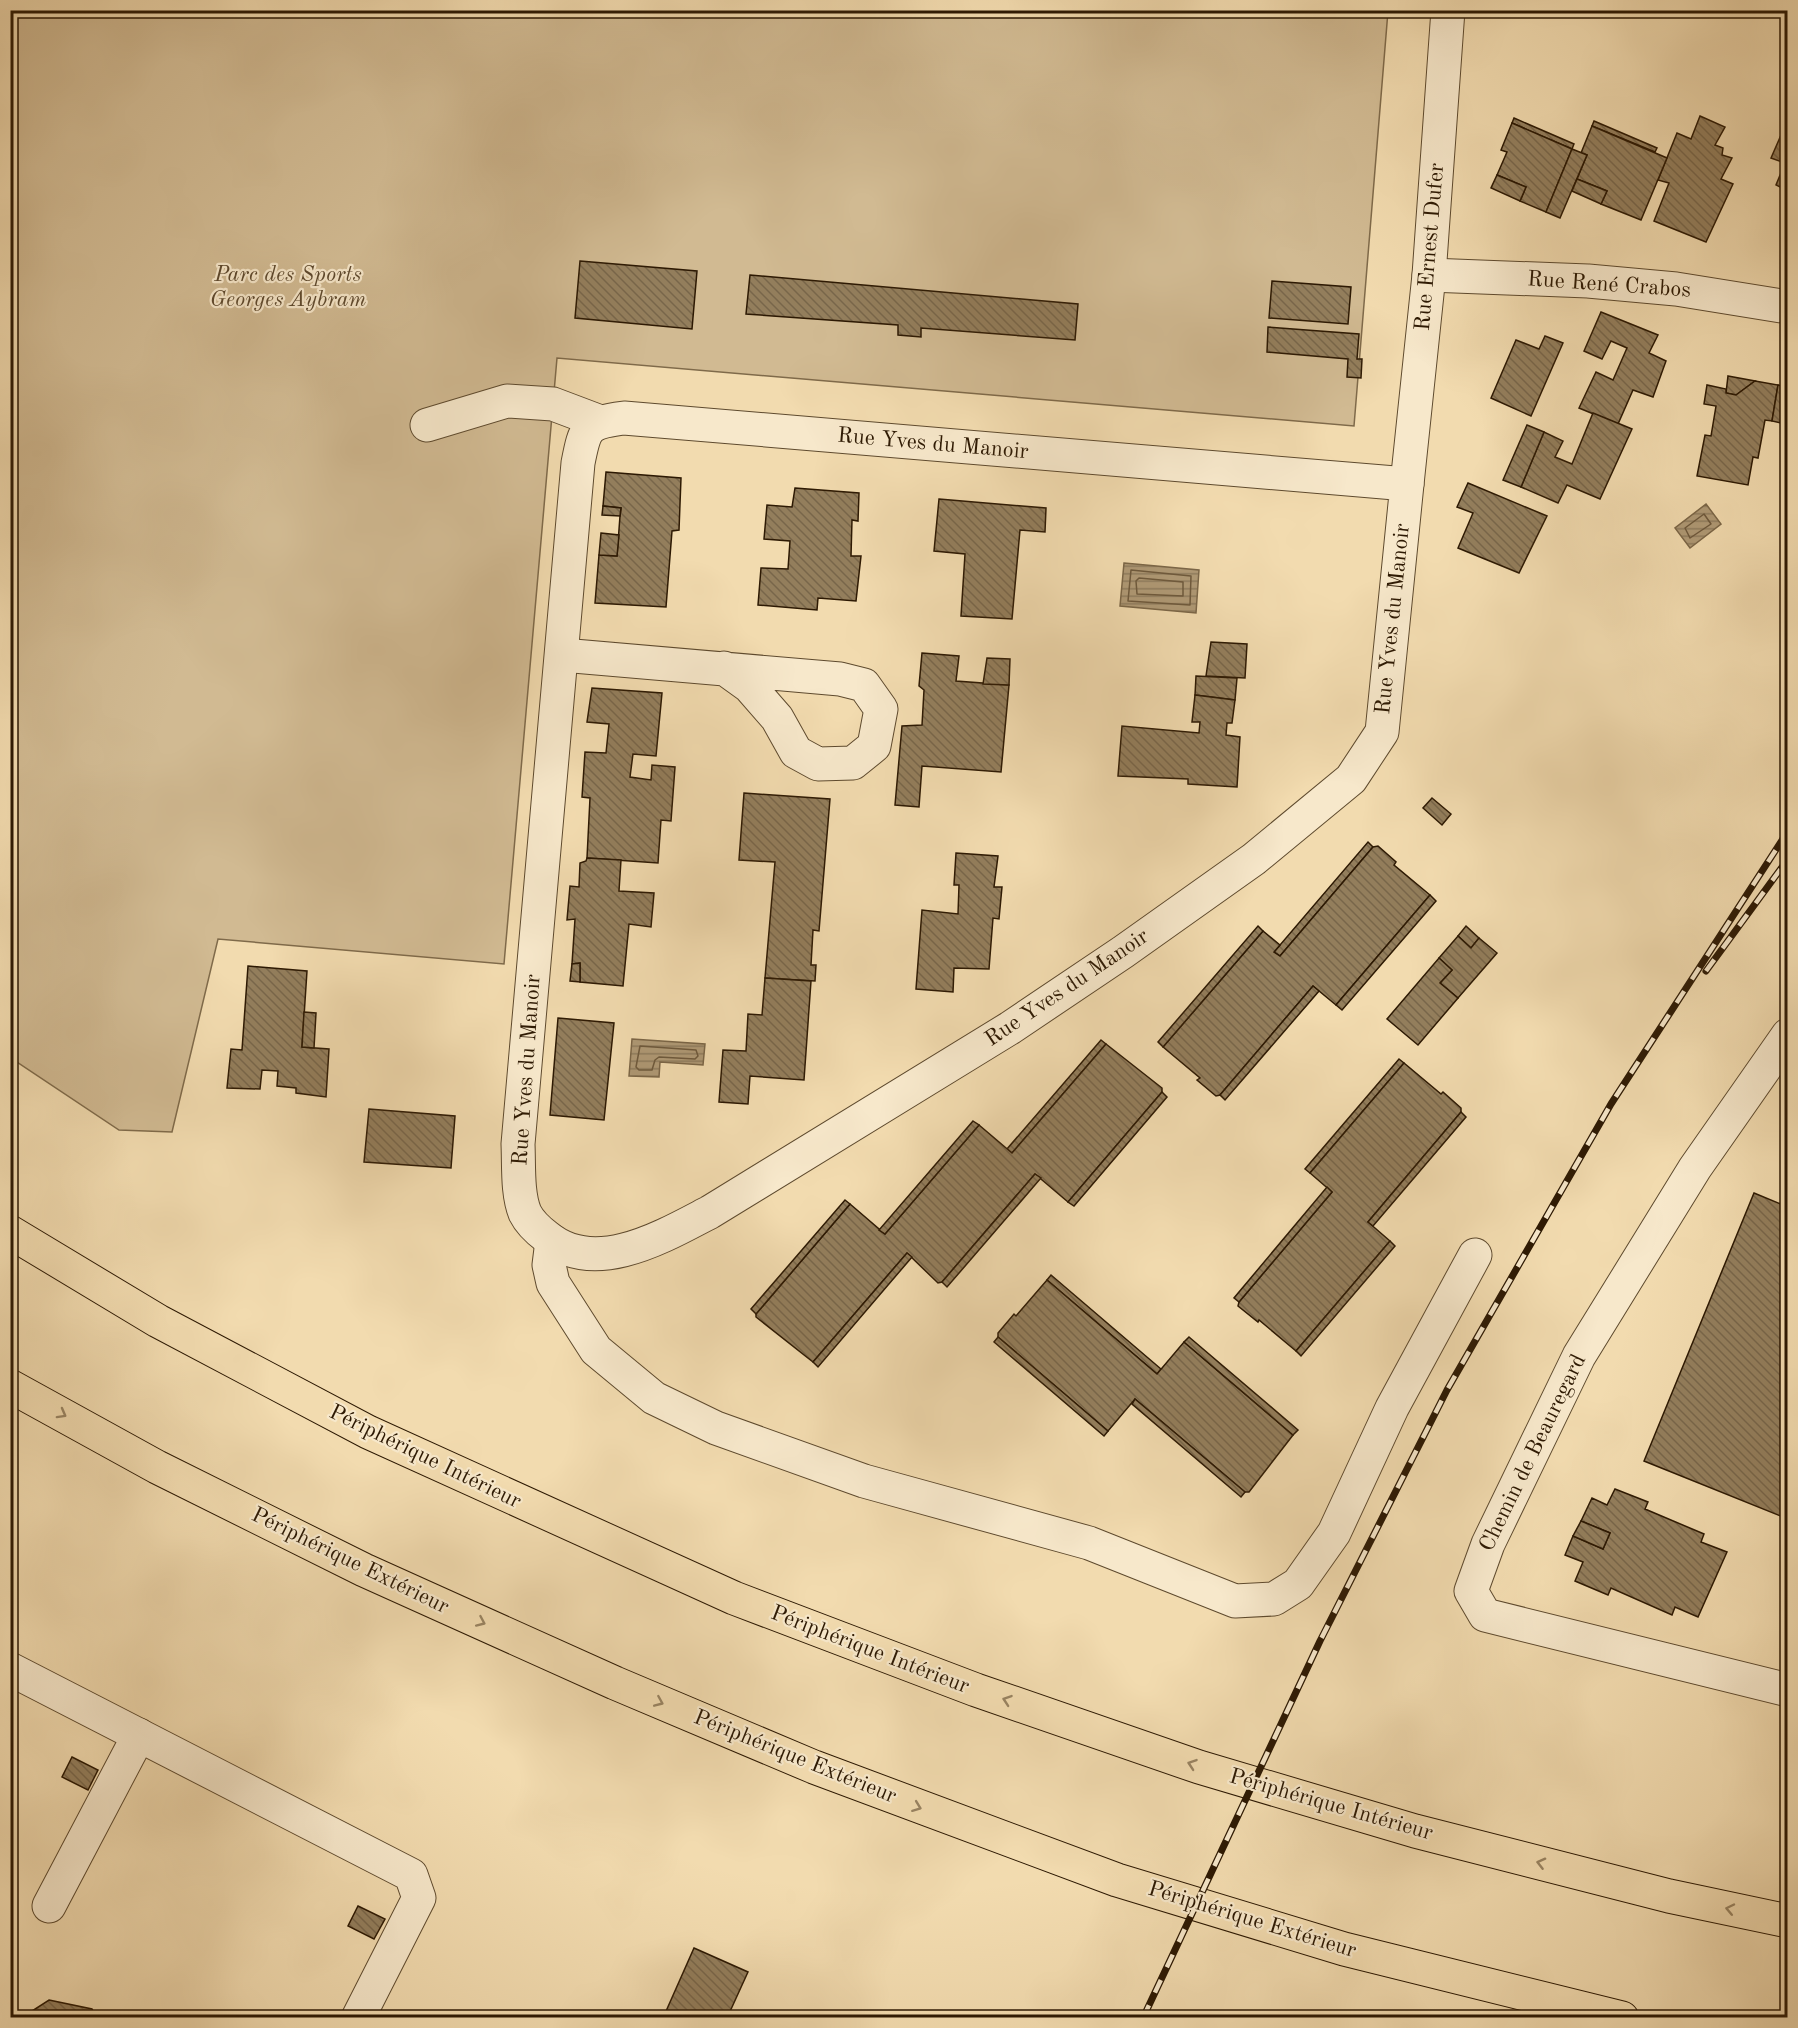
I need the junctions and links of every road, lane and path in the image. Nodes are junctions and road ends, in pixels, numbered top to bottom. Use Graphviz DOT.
graph roads {
  1 [pos="1448,10"];
  2 [pos="1429,275"];
  3 [pos="1788,307"];
  4 [pos="598,421"];
  5 [pos="427,425"];
  6 [pos="1407,484"];
  7 [pos="562,655"];
  8 [pos="724,668"];
  9 [pos="1788,1035"];
  10 [pos="10,1232"];
  11 [pos="552,1241"];
  12 [pos="1475,1255"];
  13 [pos="10,1386"];
  14 [pos="10,1669"];
  15 [pos="1788,1690"];
  16 [pos="139,1736"];
  17 [pos="49,1906"];
  18 [pos="1788,1921"];
  19 [pos="358,2018"];
  20 [pos="1622,2018"];
  1 -- 2 [label="street, Rue Ernest Dufer"];
  2 -- 3 [label="street, Rue René Crabos"];
  2 -- 6 [label="street, Rue Ernest Dufer"];
  4 -- 5 [label="street"];
  4 -- 6 [label="street, Rue Yves du Manoir"];
  4 -- 7 [label="street, Rue Yves du Manoir"];
  6 -- 11 [label="street, Rue Yves du Manoir"];
  7 -- 8 [label="street"];
  7 -- 11 [label="street, Rue Yves du Manoir"];
  9 -- 15 [label="street, Chemin de Beauregard"];
  18 -- 10 [label="highway, Périphérique Intérieur, one-way"];
  11 -- 12 [label="street"];
  13 -- 20 [label="highway, Périphérique Extérieur, one-way"];
  14 -- 16 [label="street"];
  16 -- 17 [label="street"];
  16 -- 19 [label="street"];
}
